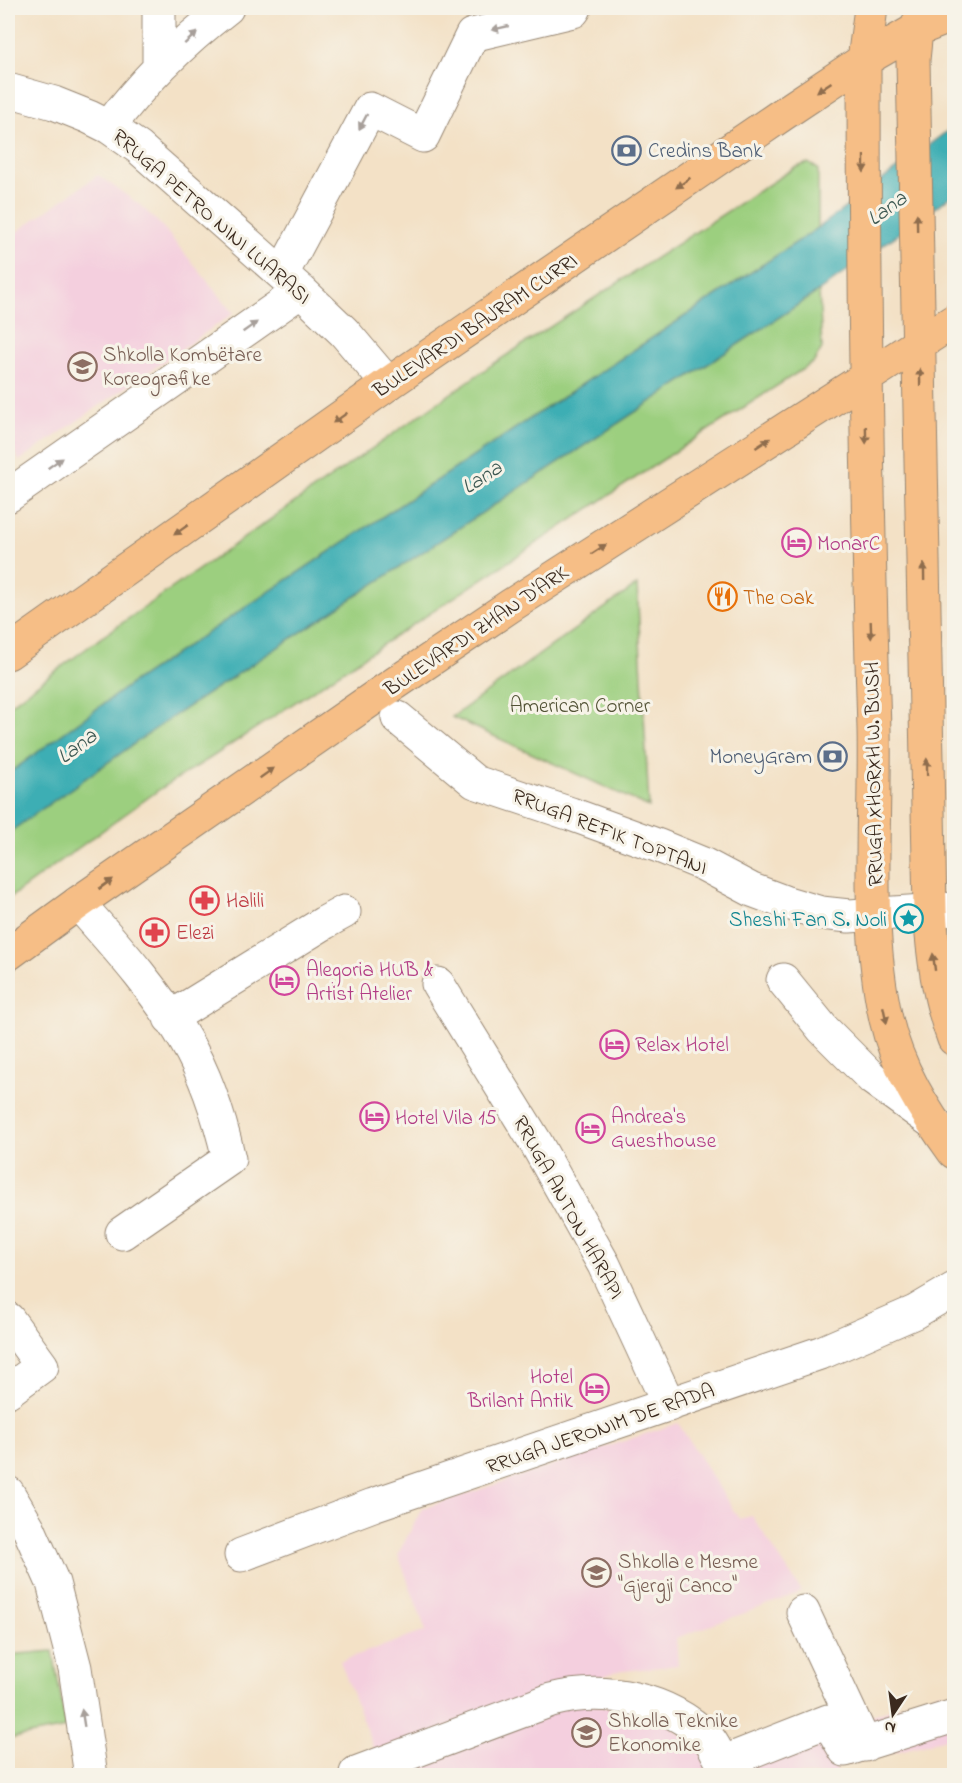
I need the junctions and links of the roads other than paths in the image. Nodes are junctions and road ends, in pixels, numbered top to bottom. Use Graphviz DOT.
graph roads {
  1 [pos="159,8"];
  2 [pos="227,8"];
  3 [pos="575,8"];
  4 [pos="871,8"];
  5 [pos="954,15"];
  6 [pos="920,19"];
  7 [pos="864,60"];
  8 [pos="159,68"];
  9 [pos="8,90"];
  10 [pos="109,127"];
  11 [pos="292,283"];
  12 [pos="954,321"];
  13 [pos="920,342"];
  14 [pos="865,377"];
  15 [pos="388,384"];
  16 [pos="8,496"];
  17 [pos="8,653"];
  18 [pos="398,718"];
  19 [pos="78,903"];
  20 [pos="942,910"];
  21 [pos="344,912"];
  22 [pos="874,915"];
  23 [pos="8,954"];
  24 [pos="783,980"];
  25 [pos="438,984"];
  26 [pos="170,1018"];
  27 [pos="954,1039"];
  28 [pos="935,1124"];
  29 [pos="954,1152"];
  30 [pos="122,1233"];
  31 [pos="954,1289"];
  32 [pos="8,1319"];
  33 [pos="8,1391"];
  34 [pos="669,1405"];
  35 [pos="8,1493"];
  36 [pos="241,1555"];
  37 [pos="803,1612"];
  38 [pos="954,1716"];
  39 [pos="865,1745"];
  40 [pos="356,1773"];
  41 [pos="91,1776"];
  1 -- 8 [label="street"];
  8 -- 2 [label="street, one-way"];
  3 -- 11 [label="street, one-way"];
  4 -- 7 [label="main road, RRUGA XHORXH W. BUSH"];
  5 -- 6 [label="main road, BULEVARDI BAJRAM CURRI"];
  6 -- 7 [label="main road, BULEVARDI BAJRAM CURRI"];
  13 -- 6 [label="main road, one-way"];
  7 -- 14 [label="main road, RRUGA XHORXH W. BUSH, one-way"];
  7 -- 15 [label="main road, BULEVARDI BAJRAM CURRI, one-way"];
  8 -- 10 [label="street"];
  9 -- 10 [label="street, RRUGA PETRO NINI LUARASI"];
  10 -- 11 [label="street, RRUGA PETRO NINI LUARASI"];
  11 -- 15 [label="street, RRUGA PETRO NINI LUARASI"];
  16 -- 11 [label="street, one-way"];
  12 -- 13 [label="main road, BULEVARDI ZHAN D'ARK"];
  13 -- 14 [label="main road, BULEVARDI ZHAN D'ARK"];
  20 -- 13 [label="main road, one-way"];
  19 -- 14 [label="main road, BULEVARDI ZHAN D'ARK, one-way"];
  14 -- 22 [label="main road, RRUGA XHORXH W. BUSH, one-way"];
  15 -- 17 [label="main road, BULEVARDI BAJRAM CURRI, one-way"];
  18 -- 22 [label="street, RRUGA REFIK TOPTANI"];
  19 -- 23 [label="main road, BULEVARDI ZHAN D'ARK"];
  19 -- 26 [label="street"];
  20 -- 22 [label="street, RRUGA REFIK TOPTANI"];
  27 -- 20 [label="main road, one-way"];
  21 -- 26 [label="street"];
  22 -- 28 [label="main road, RRUGA XHORXH W. BUSH, one-way"];
  24 -- 28 [label="street"];
  25 -- 34 [label="street, RRUGA ANTON HARAPI"];
  26 -- 30 [label="street"];
  28 -- 29 [label="main road, RRUGA XHORXH W. BUSH"];
  31 -- 34 [label="street, RRUGA JERONIM DE RADA"];
  32 -- 33 [label="street"];
  34 -- 36 [label="street, RRUGA JERONIM DE RADA"];
  41 -- 35 [label="street, one-way"];
  37 -- 39 [label="street"];
  38 -- 39 [label="street"];
  39 -- 40 [label="street"];
}
